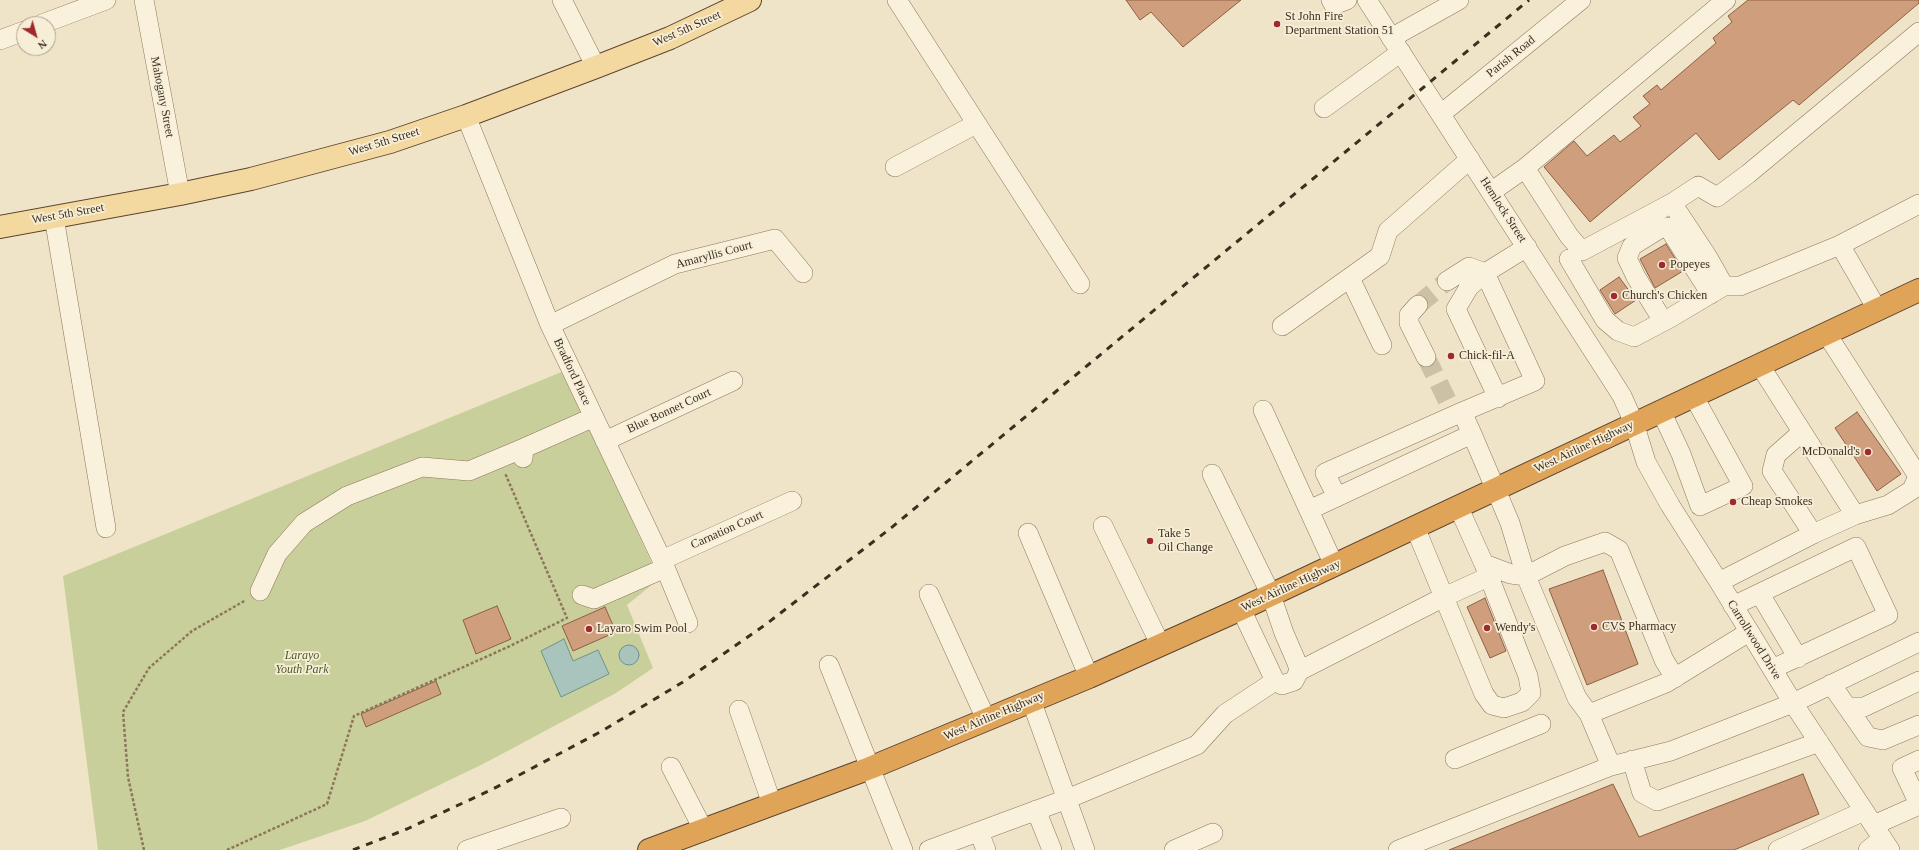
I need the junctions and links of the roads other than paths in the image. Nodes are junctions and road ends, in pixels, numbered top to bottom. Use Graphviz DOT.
graph roads {
  1 [pos="106,0"];
  2 [pos="144,0"];
  3 [pos="562,0"];
  4 [pos="750,0"];
  5 [pos="897,0"];
  6 [pos="1331,0"];
  7 [pos="1347,0"];
  8 [pos="1367,0"];
  9 [pos="1459,0"];
  10 [pos="1581,0"];
  11 [pos="1726,0"];
  12 [pos="56,19"];
  13 [pos="1919,32"];
  14 [pos="16,34"];
  15 [pos="0,40"];
  16 [pos="1396,45"];
  17 [pos="596,67"];
  18 [pos="1324,108"];
  19 [pos="1441,114"];
  20 [pos="466,116"];
  21 [pos="976,124"];
  22 [pos="1470,159"];
  23 [pos="895,167"];
  24 [pos="1525,168"];
  25 [pos="1491,192"];
  26 [pos="180,194"];
  27 [pos="1672,203"];
  28 [pos="1919,204"];
  29 [pos="54,217"];
  30 [pos="0,227"];
  31 [pos="1840,244"];
  32 [pos="1527,247"];
  33 [pos="1575,255"];
  34 [pos="802,273"];
  35 [pos="1485,273"];
  36 [pos="1545,275"];
  37 [pos="1350,278"];
  38 [pos="1447,282"];
  39 [pos="1080,284"];
  40 [pos="1717,290"];
  41 [pos="1919,290"];
  42 [pos="1418,305"];
  43 [pos="1877,309"];
  44 [pos="1663,321"];
  45 [pos="550,326"];
  46 [pos="1282,326"];
  47 [pos="1826,333"];
  48 [pos="1382,345"];
  49 [pos="1426,358"];
  50 [pos="1759,364"];
  51 [pos="733,381"];
  52 [pos="1693,396"];
  53 [pos="1498,398"];
  54 [pos="1455,407"];
  55 [pos="1263,410"];
  56 [pos="1660,411"];
  57 [pos="594,417"];
  58 [pos="1634,423"];
  59 [pos="1802,432"];
  60 [pos="1472,434"];
  61 [pos="605,441"];
  62 [pos="1212,474"];
  63 [pos="1496,488"];
  64 [pos="1337,497"];
  65 [pos="792,501"];
  66 [pos="1458,506"];
  67 [pos="1309,510"];
  68 [pos="1855,515"];
  69 [pos="1103,526"];
  70 [pos="1415,527"];
  71 [pos="106,528"];
  72 [pos="1028,533"];
  73 [pos="1813,534"];
  74 [pos="664,564"];
  75 [pos="1334,565"];
  76 [pos="1486,571"];
  77 [pos="1526,576"];
  78 [pos="1719,582"];
  79 [pos="260,592"];
  80 [pos="929,594"];
  81 [pos="1760,594"];
  82 [pos="582,595"];
  83 [pos="1271,595"];
  84 [pos="1444,597"];
  85 [pos="1498,602"];
  86 [pos="1733,606"];
  87 [pos="1241,609"];
  88 [pos="688,623"];
  89 [pos="1749,632"];
  90 [pos="1919,642"];
  91 [pos="1160,644"];
  92 [pos="1798,658"];
  93 [pos="829,665"];
  94 [pos="1772,669"];
  95 [pos="1299,672"];
  96 [pos="1089,677"];
  97 [pos="1675,678"];
  98 [pos="1275,681"];
  99 [pos="1919,681"];
  100 [pos="1831,684"];
  101 [pos="1031,700"];
  102 [pos="1793,703"];
  103 [pos="1847,707"];
  104 [pos="739,710"];
  105 [pos="1589,714"];
  106 [pos="986,719"];
  107 [pos="1541,724"];
  108 [pos="1919,725"];
  109 [pos="1819,742"];
  110 [pos="1455,759"];
  111 [pos="1632,760"];
  112 [pos="1919,760"];
  113 [pos="1611,766"];
  114 [pos="671,767"];
  115 [pos="870,768"];
  116 [pos="1067,799"];
  117 [pos="772,804"];
  118 [pos="1919,804"];
  119 [pos="1036,810"];
  120 [pos="561,818"];
  121 [pos="704,831"];
  122 [pos="979,832"];
  123 [pos="1213,833"];
  124 [pos="1876,835"];
  125 [pos="498,845"];
  126 [pos="467,850"];
  127 [pos="649,850"];
  128 [pos="903,850"];
  129 [pos="931,850"];
  130 [pos="986,850"];
  131 [pos="1052,850"];
  132 [pos="1085,850"];
  133 [pos="1174,850"];
  134 [pos="1398,850"];
  135 [pos="1778,850"];
  1 -- 12 [label="street"];
  2 -- 26 [label="street, Mahogany Street"];
  3 -- 17 [label="street"];
  4 -- 17 [label="main road, West 5th Street"];
  5 -- 21 [label="street"];
  6 -- 7 [label="street"];
  8 -- 16 [label="street, Hemlock Street"];
  9 -- 16 [label="street"];
  10 -- 19 [label="street, Parish Road"];
  11 -- 24 [label="street"];
  13 -- 27 [label="street"];
  14 -- 15 [label="street"];
  16 -- 18 [label="street"];
  16 -- 19 [label="street, Hemlock Street"];
  17 -- 20 [label="main road, West 5th Street"];
  19 -- 22 [label="street, Hemlock Street"];
  20 -- 26 [label="main road, West 5th Street"];
  20 -- 45 [label="street, Bradford Place"];
  21 -- 23 [label="street"];
  21 -- 39 [label="street"];
  22 -- 25 [label="street, Hemlock Street"];
  22 -- 37 [label="street"];
  24 -- 25 [label="street"];
  24 -- 33 [label="street"];
  25 -- 32 [label="street, Hemlock Street"];
  26 -- 29 [label="main road, West 5th Street"];
  27 -- 33 [label="street"];
  27 -- 40 [label="street"];
  28 -- 31 [label="street"];
  29 -- 30 [label="main road, West 5th Street"];
  29 -- 71 [label="street"];
  31 -- 40 [label="street"];
  31 -- 43 [label="street"];
  32 -- 35 [label="street"];
  32 -- 36 [label="street, Hemlock Street"];
  33 -- 36 [label="street"];
  33 -- 44 [label="street"];
  34 -- 45 [label="street, Amaryllis Court"];
  35 -- 38 [label="street"];
  35 -- 53 [label="street"];
  35 -- 53 [label="street"];
  36 -- 58 [label="street, Hemlock Street"];
  37 -- 46 [label="street"];
  37 -- 48 [label="street"];
  40 -- 44 [label="street"];
  40 -- 44 [label="street"];
  41 -- 43 [label="highway, West Airline Highway"];
  42 -- 49 [label="street"];
  43 -- 47 [label="highway, West Airline Highway"];
  45 -- 57 [label="street, Bradford Place"];
  47 -- 50 [label="highway, West Airline Highway"];
  47 -- 68 [label="street"];
  50 -- 52 [label="highway, West Airline Highway"];
  50 -- 59 [label="street"];
  51 -- 61 [label="street, Blue Bonnet Court"];
  52 -- 56 [label="highway, West Airline Highway"];
  52 -- 56 [label="street"];
  53 -- 54 [label="street"];
  54 -- 60 [label="street"];
  54 -- 64 [label="street"];
  55 -- 67 [label="street"];
  56 -- 58 [label="highway, West Airline Highway"];
  57 -- 61 [label="street, Bradford Place"];
  57 -- 79 [label="street"];
  58 -- 63 [label="highway, West Airline Highway"];
  58 -- 78 [label="street, Carrollwood Drive"];
  59 -- 68 [label="street"];
  59 -- 73 [label="street"];
  60 -- 63 [label="street"];
  60 -- 64 [label="street"];
  61 -- 74 [label="street, Bradford Place"];
  62 -- 83 [label="street"];
  63 -- 66 [label="highway, West Airline Highway"];
  63 -- 77 [label="street"];
  64 -- 67 [label="street"];
  65 -- 74 [label="street, Carnation Court"];
  66 -- 70 [label="highway, West Airline Highway"];
  66 -- 76 [label="street"];
  67 -- 75 [label="street"];
  68 -- 73 [label="street"];
  69 -- 91 [label="street"];
  70 -- 75 [label="highway, West Airline Highway"];
  70 -- 84 [label="street"];
  72 -- 96 [label="street"];
  73 -- 78 [label="street"];
  74 -- 82 [label="street, Carnation Court"];
  74 -- 88 [label="street, Bradford Place"];
  75 -- 83 [label="highway, West Airline Highway"];
  76 -- 77 [label="street"];
  76 -- 84 [label="street"];
  76 -- 85 [label="street"];
  77 -- 85 [label="street"];
  77 -- 97 [label="street"];
  77 -- 105 [label="street"];
  78 -- 86 [label="street, Carrollwood Drive"];
  80 -- 106 [label="street"];
  81 -- 86 [label="street"];
  81 -- 92 [label="street"];
  81 -- 92 [label="street"];
  83 -- 87 [label="highway, West Airline Highway"];
  83 -- 95 [label="street"];
  84 -- 85 [label="street"];
  84 -- 95 [label="street"];
  86 -- 89 [label="street, Carrollwood Drive"];
  87 -- 91 [label="highway, West Airline Highway"];
  87 -- 98 [label="street"];
  89 -- 94 [label="street, Carrollwood Drive"];
  89 -- 97 [label="street"];
  90 -- 100 [label="street"];
  91 -- 96 [label="highway, West Airline Highway"];
  92 -- 94 [label="street"];
  93 -- 115 [label="street"];
  94 -- 102 [label="street, Carrollwood Drive"];
  95 -- 98 [label="street"];
  96 -- 101 [label="highway, West Airline Highway"];
  97 -- 105 [label="street"];
  98 -- 116 [label="street"];
  99 -- 103 [label="street"];
  100 -- 102 [label="street"];
  100 -- 103 [label="street"];
  101 -- 106 [label="highway, West Airline Highway"];
  101 -- 116 [label="street"];
  102 -- 109 [label="street, Carrollwood Drive"];
  102 -- 111 [label="street"];
  103 -- 108 [label="street"];
  104 -- 117 [label="street"];
  105 -- 113 [label="street"];
  106 -- 115 [label="highway, West Airline Highway"];
  107 -- 110 [label="street"];
  109 -- 111 [label="street"];
  109 -- 124 [label="street, Carrollwood Drive"];
  111 -- 113 [label="street"];
  112 -- 118 [label="street"];
  113 -- 134 [label="street"];
  114 -- 121 [label="street"];
  115 -- 117 [label="highway, West Airline Highway"];
  115 -- 128 [label="street"];
  116 -- 119 [label="street"];
  116 -- 132 [label="street"];
  117 -- 121 [label="highway, West Airline Highway"];
  118 -- 124 [label="street"];
  119 -- 122 [label="street"];
  119 -- 131 [label="street"];
  120 -- 125 [label="street"];
  121 -- 127 [label="highway, West Airline Highway"];
  122 -- 129 [label="street"];
  122 -- 130 [label="street"];
  123 -- 133 [label="street"];
  124 -- 135 [label="street"];
  125 -- 126 [label="street"];
}
